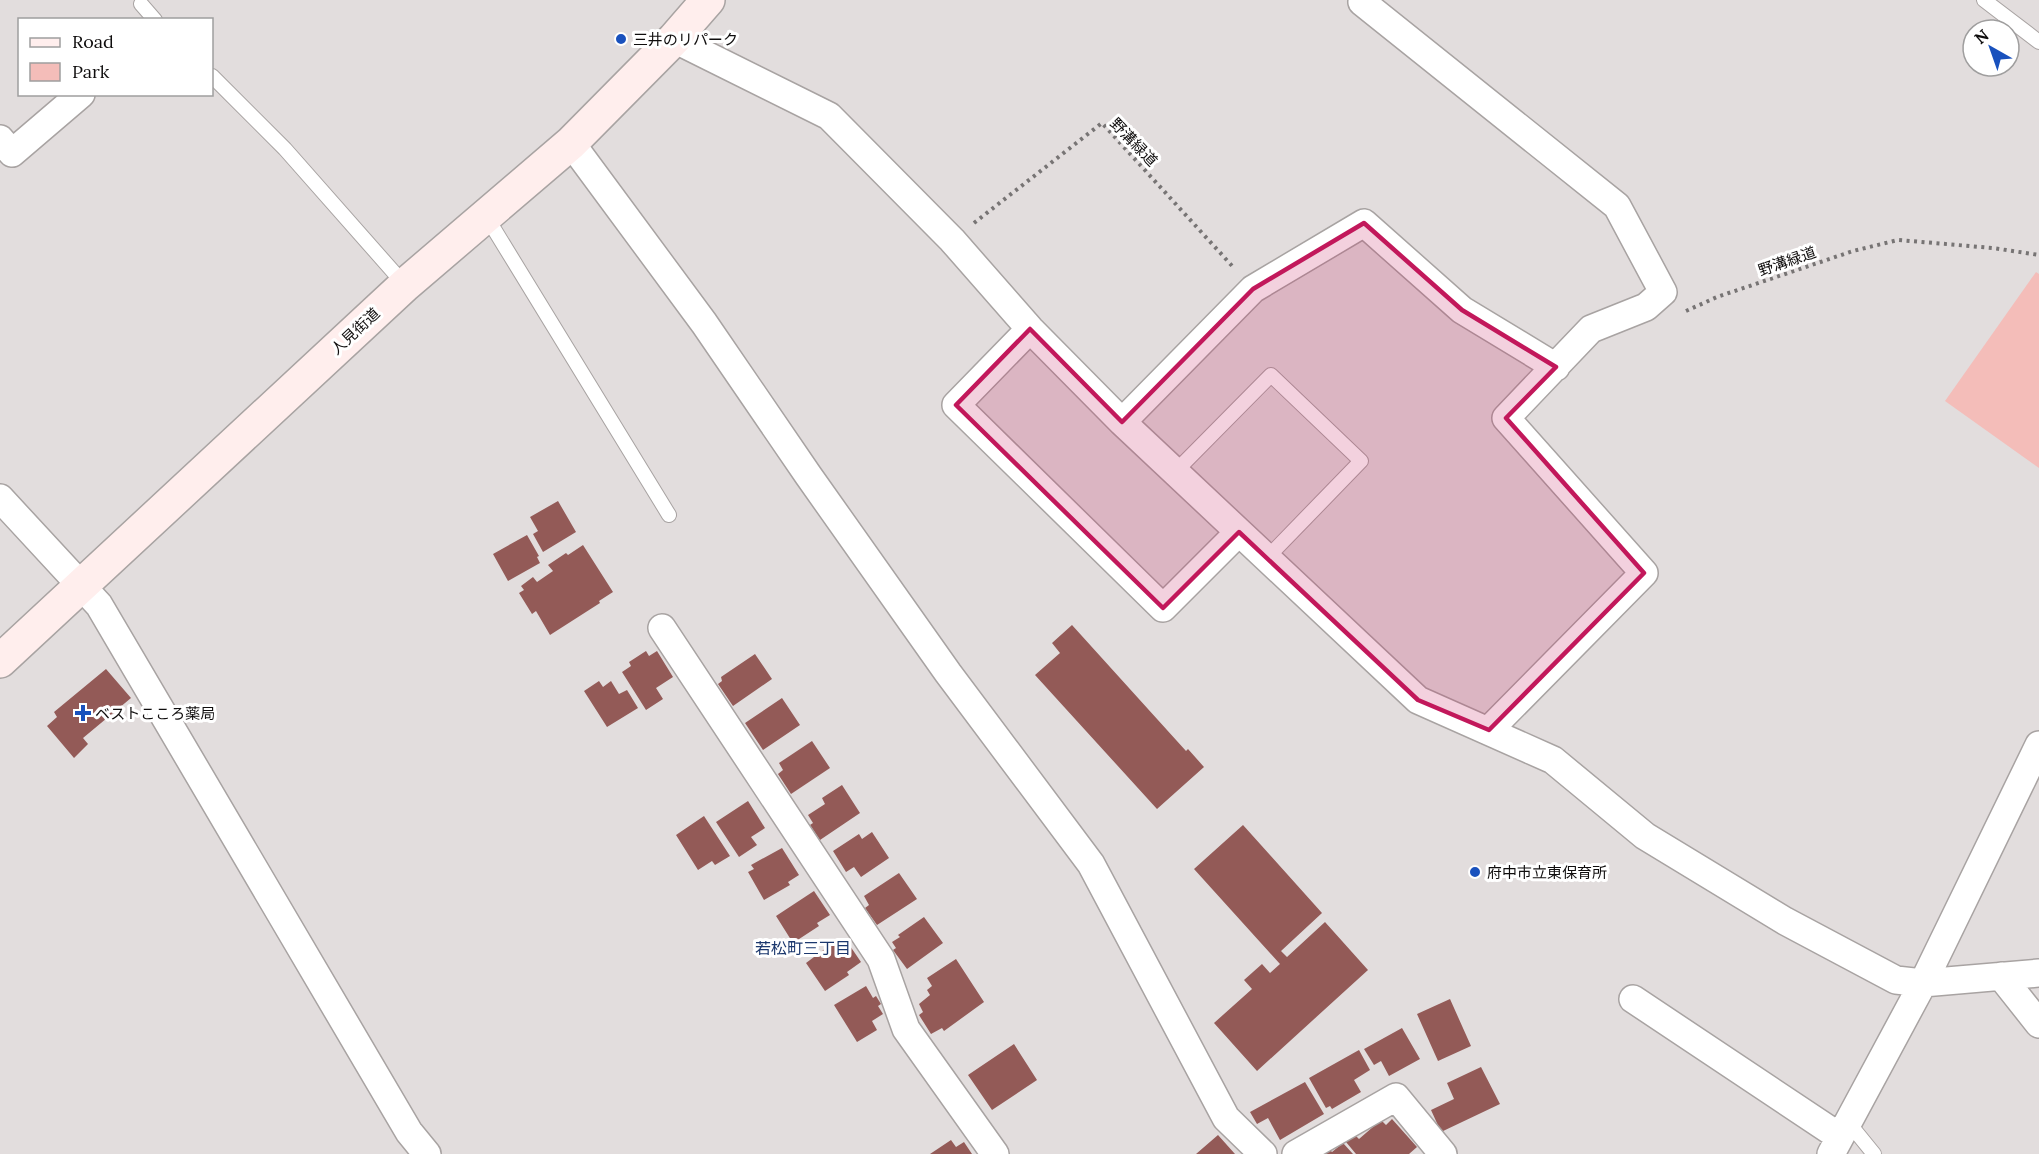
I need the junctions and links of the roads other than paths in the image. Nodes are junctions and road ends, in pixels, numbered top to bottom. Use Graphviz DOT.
graph roads {
  1 [pos="708,0"];
  2 [pos="1363,0"];
  3 [pos="1984,0"];
  4 [pos="141,4"];
  5 [pos="153,18"];
  6 [pos="674,39"];
  7 [pos="2039,42"];
  8 [pos="213,77"];
  9 [pos="79,96"];
  10 [pos="0,140"];
  11 [pos="571,143"];
  12 [pos="486,216"];
  13 [pos="405,285"];
  14 [pos="1030,329"];
  15 [pos="1556,367"];
  16 [pos="1122,423"];
  17 [pos="1176,471"];
  18 [pos="0,498"];
  19 [pos="669,515"];
  20 [pos="1239,532"];
  21 [pos="1266,559"];
  22 [pos="81,585"];
  23 [pos="662,628"];
  24 [pos="0,661"];
  25 [pos="1489,730"];
  26 [pos="2039,745"];
  27 [pos="2039,973"];
  28 [pos="2001,976"];
  29 [pos="1923,983"];
  30 [pos="1633,999"];
  31 [pos="2039,1024"];
  32 [pos="1840,1138"];
  33 [pos="427,1154"];
  34 [pos="995,1154"];
  35 [pos="1263,1154"];
  36 [pos="1296,1154"];
  37 [pos="1443,1154"];
  38 [pos="1874,1154"];
  1 -- 6 [label="main road, 人見街道"];
  2 -- 15 [label="street"];
  3 -- 7 [label="lane"];
  4 -- 5 [label="lane"];
  6 -- 11 [label="main road, 人見街道"];
  6 -- 14 [label="street"];
  8 -- 13 [label="lane"];
  9 -- 10 [label="street"];
  11 -- 12 [label="main road, 人見街道"];
  11 -- 35 [label="street"];
  12 -- 13 [label="main road, 人見街道"];
  12 -- 19 [label="lane"];
  13 -- 22 [label="main road, 人見街道"];
  14 -- 16 [label="street"];
  14 -- 20 [label="street"];
  15 -- 16 [label="street"];
  15 -- 25 [label="street"];
  16 -- 17 [label="street"];
  17 -- 20 [label="street"];
  17 -- 21 [label="lane"];
  18 -- 22 [label="street"];
  20 -- 21 [label="street"];
  21 -- 25 [label="street"];
  22 -- 24 [label="main road, 人見街道"];
  22 -- 33 [label="street"];
  23 -- 34 [label="street"];
  25 -- 29 [label="street"];
  26 -- 29 [label="street"];
  27 -- 28 [label="street"];
  28 -- 29 [label="street"];
  28 -- 31 [label="street"];
  29 -- 32 [label="street"];
  30 -- 32 [label="street"];
  32 -- 38 [label="lane"];
  36 -- 37 [label="street"];
}
